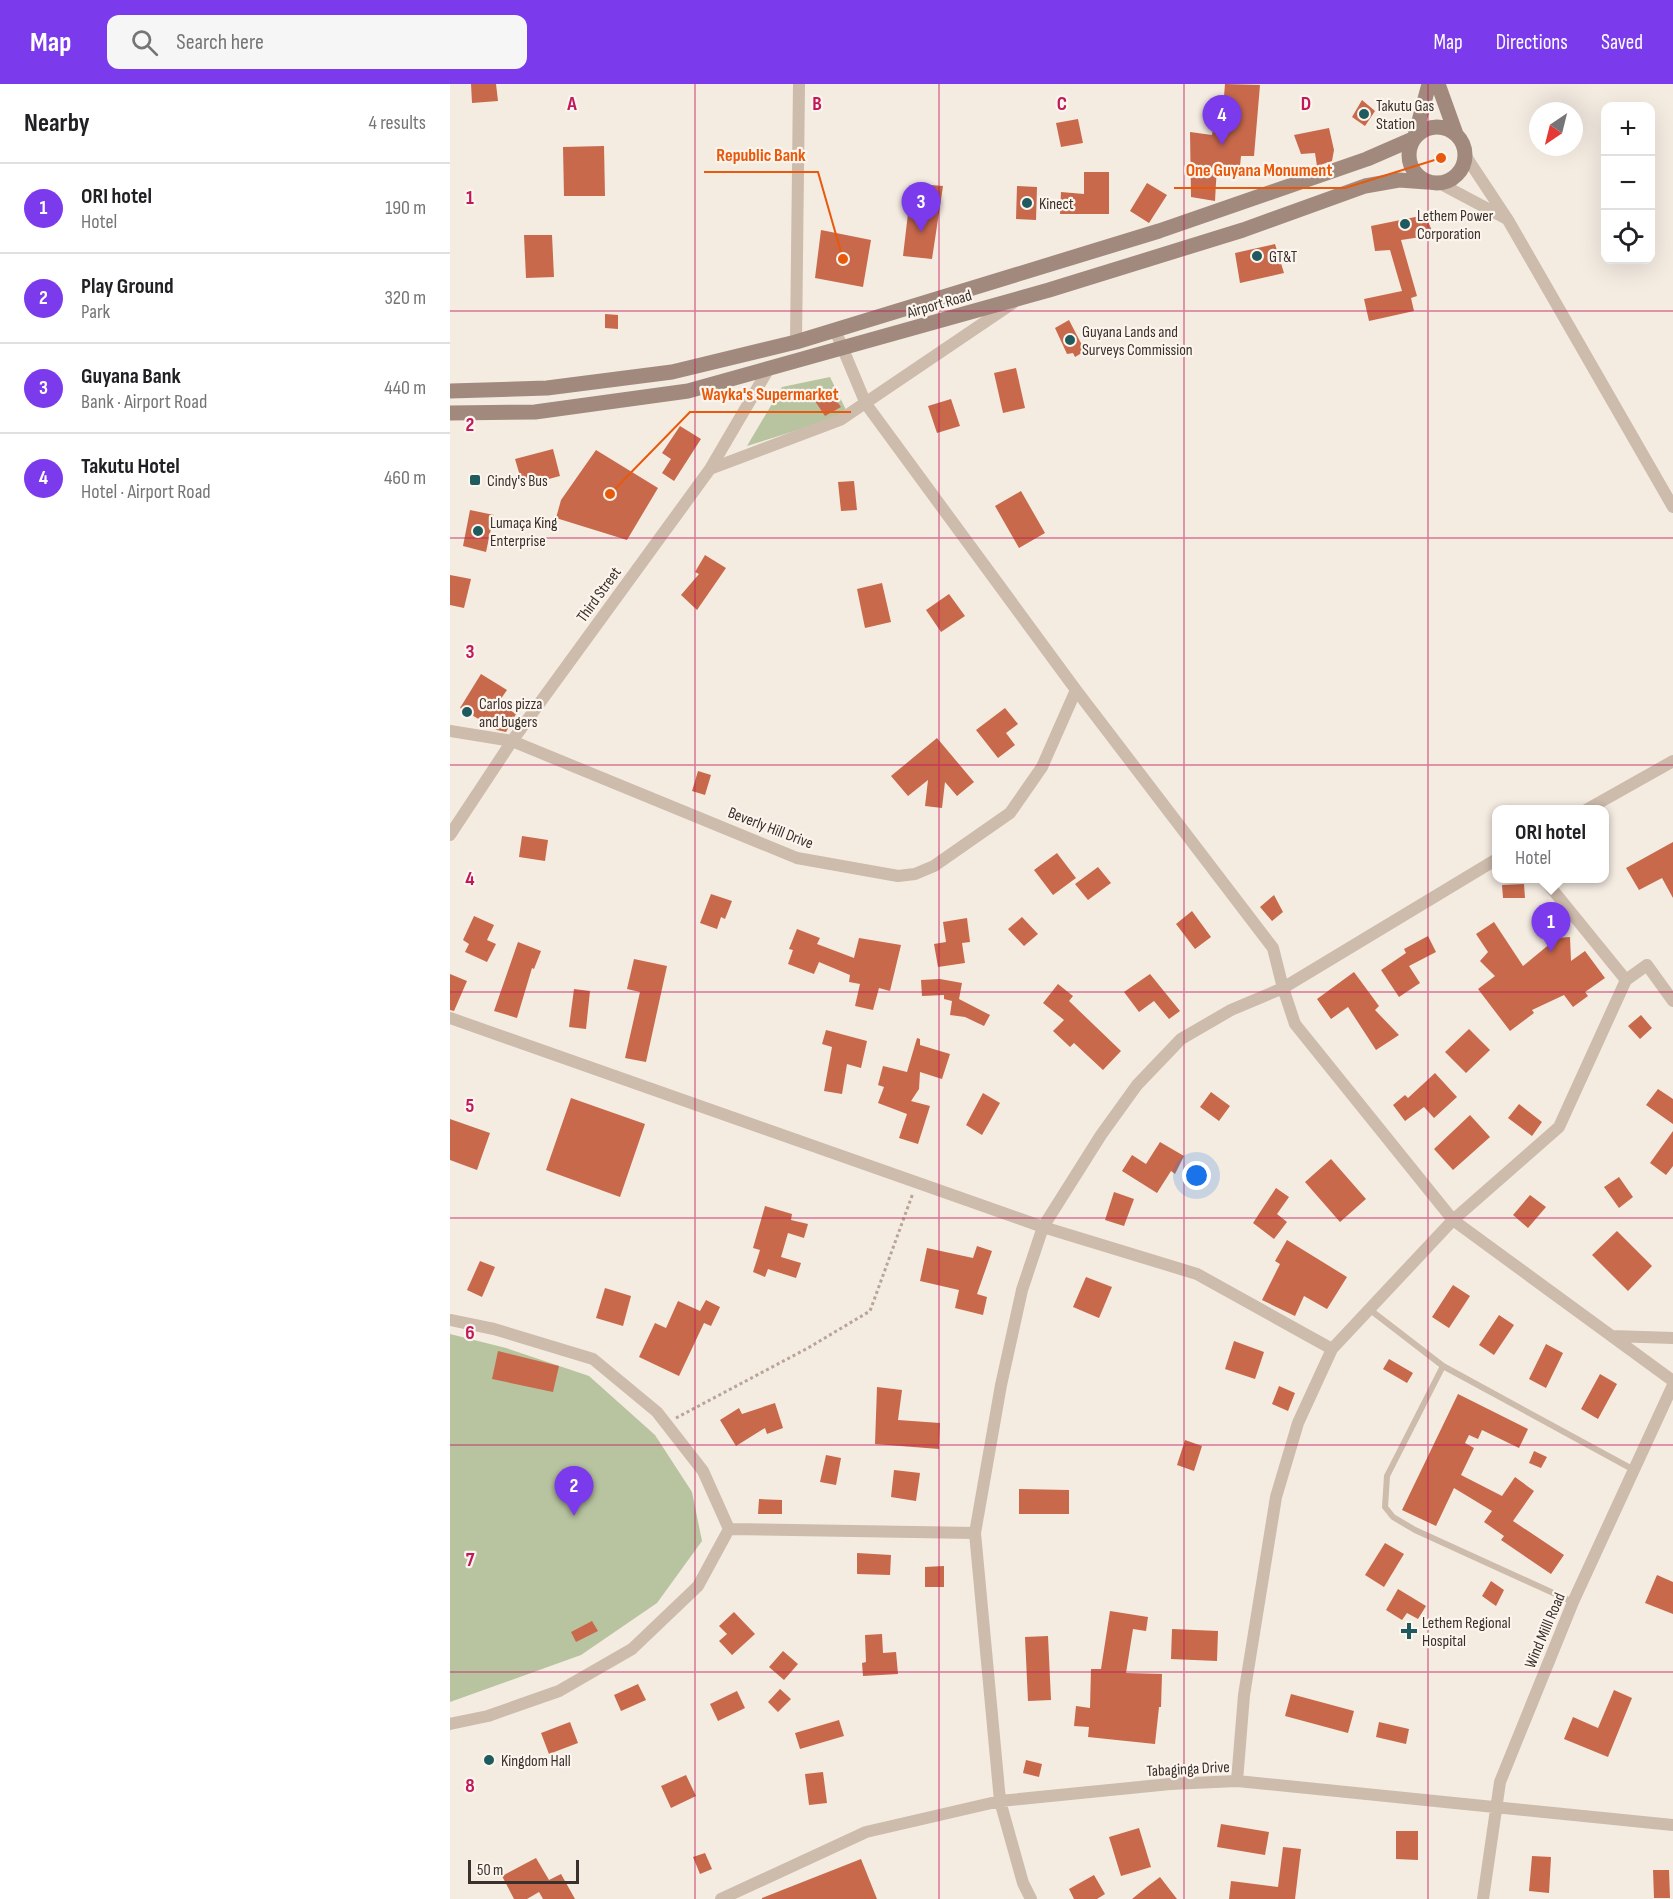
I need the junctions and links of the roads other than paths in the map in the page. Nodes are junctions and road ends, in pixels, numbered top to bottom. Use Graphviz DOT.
graph roads {
  1 [pos="799,84"];
  2 [pos="1429,84"];
  3 [pos="1438,84"];
  4 [pos="1455,134"];
  5 [pos="1414,138"];
  6 [pos="1466,154"];
  7 [pos="1434,183"];
  8 [pos="1508,220"];
  9 [pos="1102,249"];
  10 [pos="1109,271"];
  11 [pos="1021,297"];
  12 [pos="835,330"];
  13 [pos="796,342"];
  14 [pos="842,350"];
  15 [pos="768,370"];
  16 [pos="672,372"];
  17 [pos="450,392"];
  18 [pos="675,393"];
  19 [pos="866,404"];
  20 [pos="450,413"];
  21 [pos="710,469"];
  22 [pos="1673,507"];
  23 [pos="1076,690"];
  24 [pos="450,731"];
  25 [pos="512,741"];
  26 [pos="1673,761"];
  27 [pos="1595,805"];
  28 [pos="450,835"];
  29 [pos="1492,862"];
  30 [pos="1546,883"];
  31 [pos="1626,980"];
  32 [pos="1283,988"];
  33 [pos="1673,1001"];
  34 [pos="450,1018"];
  35 [pos="1453,1221"];
  36 [pos="1043,1227"];
  37 [pos="1369,1309"];
  38 [pos="450,1320"];
  39 [pos="1611,1336"];
  40 [pos="1673,1338"];
  41 [pos="1332,1349"];
  42 [pos="1443,1366"];
  43 [pos="1673,1383"];
  44 [pos="1634,1470"];
  45 [pos="729,1529"];
  46 [pos="975,1533"];
  47 [pos="1573,1602"];
  48 [pos="450,1724"];
  49 [pos="1237,1781"];
  50 [pos="1000,1801"];
  51 [pos="1494,1807"];
  52 [pos="1673,1825"];
  53 [pos="721,1899"];
  54 [pos="1031,1899"];
  55 [pos="1483,1899"];
  1 -- 13 [label="street"];
  2 -- 5 [label="street"];
  3 -- 4 [label="street"];
  4 -- 5 [label="street, Airport Road"];
  4 -- 6 [label="street"];
  5 -- 7 [label="street"];
  5 -- 9 [label="street, Airport Road"];
  6 -- 7 [label="street"];
  6 -- 8 [label="street"];
  7 -- 8 [label="street"];
  7 -- 10 [label="street, Airport Road"];
  8 -- 22 [label="street"];
  9 -- 10 [label="street"];
  9 -- 12 [label="street, Airport Road"];
  10 -- 11 [label="street, Airport Road"];
  11 -- 14 [label="street, Airport Road"];
  11 -- 19 [label="street"];
  12 -- 13 [label="street, Airport Road"];
  12 -- 14 [label="street"];
  13 -- 16 [label="street, Airport Road"];
  14 -- 15 [label="street, Airport Road"];
  14 -- 19 [label="street"];
  15 -- 18 [label="street, Airport Road"];
  15 -- 21 [label="street, Third Street"];
  16 -- 17 [label="street, Airport Road"];
  16 -- 18 [label="street"];
  18 -- 20 [label="street, Airport Road"];
  19 -- 21 [label="street"];
  19 -- 23 [label="street"];
  21 -- 25 [label="street, Third Street"];
  23 -- 25 [label="street, Beverly Hill Drive"];
  23 -- 32 [label="street"];
  24 -- 25 [label="street, Beverly Hill Drive"];
  25 -- 28 [label="street, Third Street"];
  26 -- 27 [label="street"];
  29 -- 32 [label="street"];
  30 -- 31 [label="street"];
  31 -- 33 [label="street"];
  31 -- 35 [label="street"];
  32 -- 35 [label="street"];
  32 -- 36 [label="street"];
  34 -- 36 [label="street"];
  35 -- 37 [label="street"];
  35 -- 39 [label="street"];
  36 -- 41 [label="street"];
  36 -- 46 [label="street"];
  37 -- 41 [label="street"];
  37 -- 42 [label="lane"];
  38 -- 45 [label="street"];
  39 -- 40 [label="street"];
  39 -- 43 [label="street"];
  41 -- 49 [label="street"];
  42 -- 44 [label="lane"];
  42 -- 47 [label="lane"];
  43 -- 44 [label="street, Wind Milll Road"];
  44 -- 47 [label="street, Wind Milll Road"];
  45 -- 46 [label="street"];
  45 -- 48 [label="street"];
  46 -- 50 [label="street"];
  47 -- 51 [label="street, Wind Milll Road"];
  49 -- 50 [label="street, Tabaginga Drive"];
  49 -- 51 [label="street, Tabaginga Drive"];
  50 -- 53 [label="street, Tabaginga Drive"];
  50 -- 54 [label="street"];
  51 -- 52 [label="street, Tabaginga Drive"];
  51 -- 55 [label="street, Wind Milll Road"];
}
